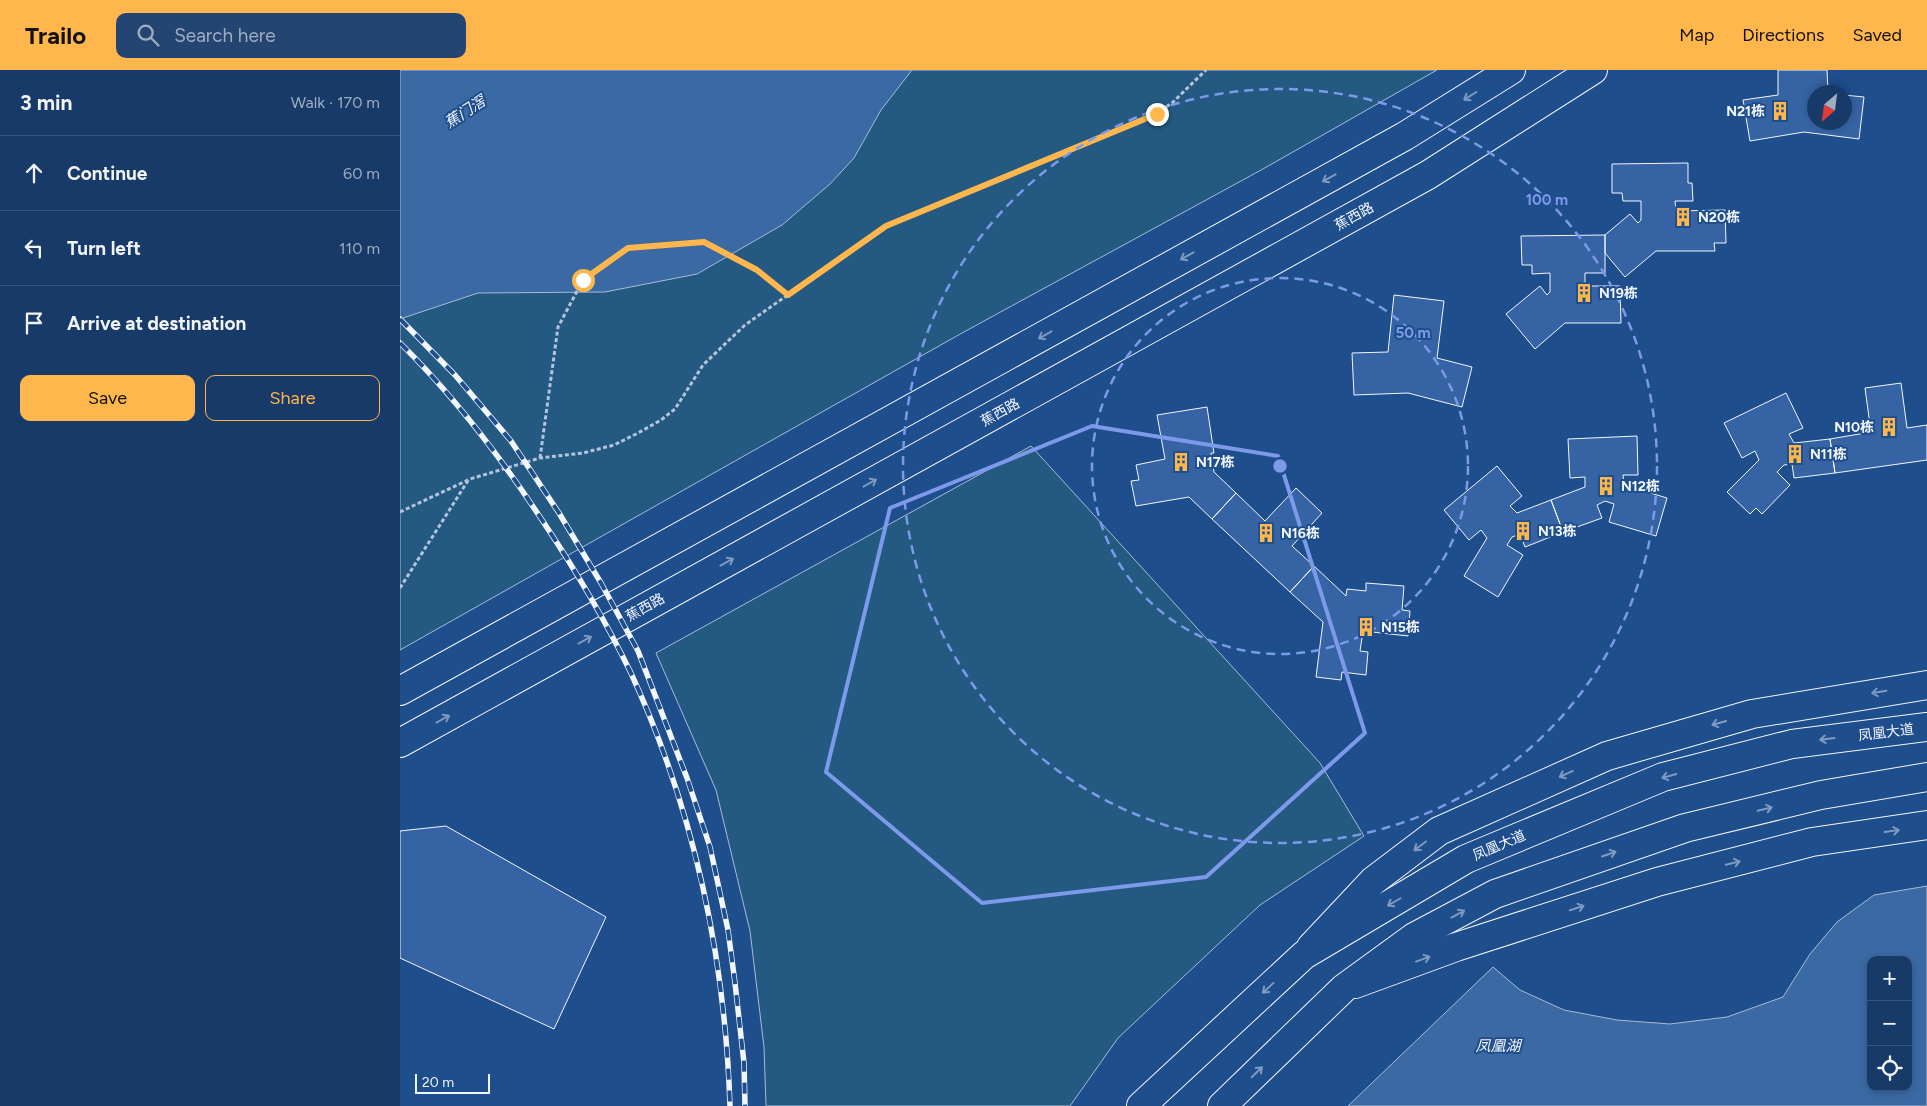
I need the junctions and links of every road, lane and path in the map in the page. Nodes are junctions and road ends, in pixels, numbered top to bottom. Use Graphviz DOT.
graph roads {
  1 [pos="1206,70"];
  2 [pos="1511,70"];
  3 [pos="1593,70"];
  4 [pos="788,295"];
  5 [pos="540,458"];
  6 [pos="470,479"];
  7 [pos="400,512"];
  8 [pos="400,588"];
  9 [pos="1927,685"];
  10 [pos="400,691"];
  11 [pos="1927,726"];
  12 [pos="400,742"];
  13 [pos="1927,777"];
  14 [pos="1927,825"];
  15 [pos="1304,955"];
  16 [pos="1344,988"];
  17 [pos="1141,1106"];
  18 [pos="1222,1106"];
  1 -- 4 [label="path"];
  2 -- 10 [label="main road, one-way"];
  12 -- 3 [label="main road, 蕉西路, one-way"];
  4 -- 5 [label="path"];
  4 -- 5 [label="path"];
  5 -- 6 [label="path"];
  6 -- 7 [label="path"];
  6 -- 8 [label="path"];
  9 -- 15 [label="main road, one-way"];
  11 -- 15 [label="main road, 凤凰大道, one-way"];
  16 -- 13 [label="main road, one-way"];
  16 -- 14 [label="main road, one-way"];
  15 -- 17 [label="main road, 凤凰大道, one-way"];
  18 -- 16 [label="main road, one-way"];
}
